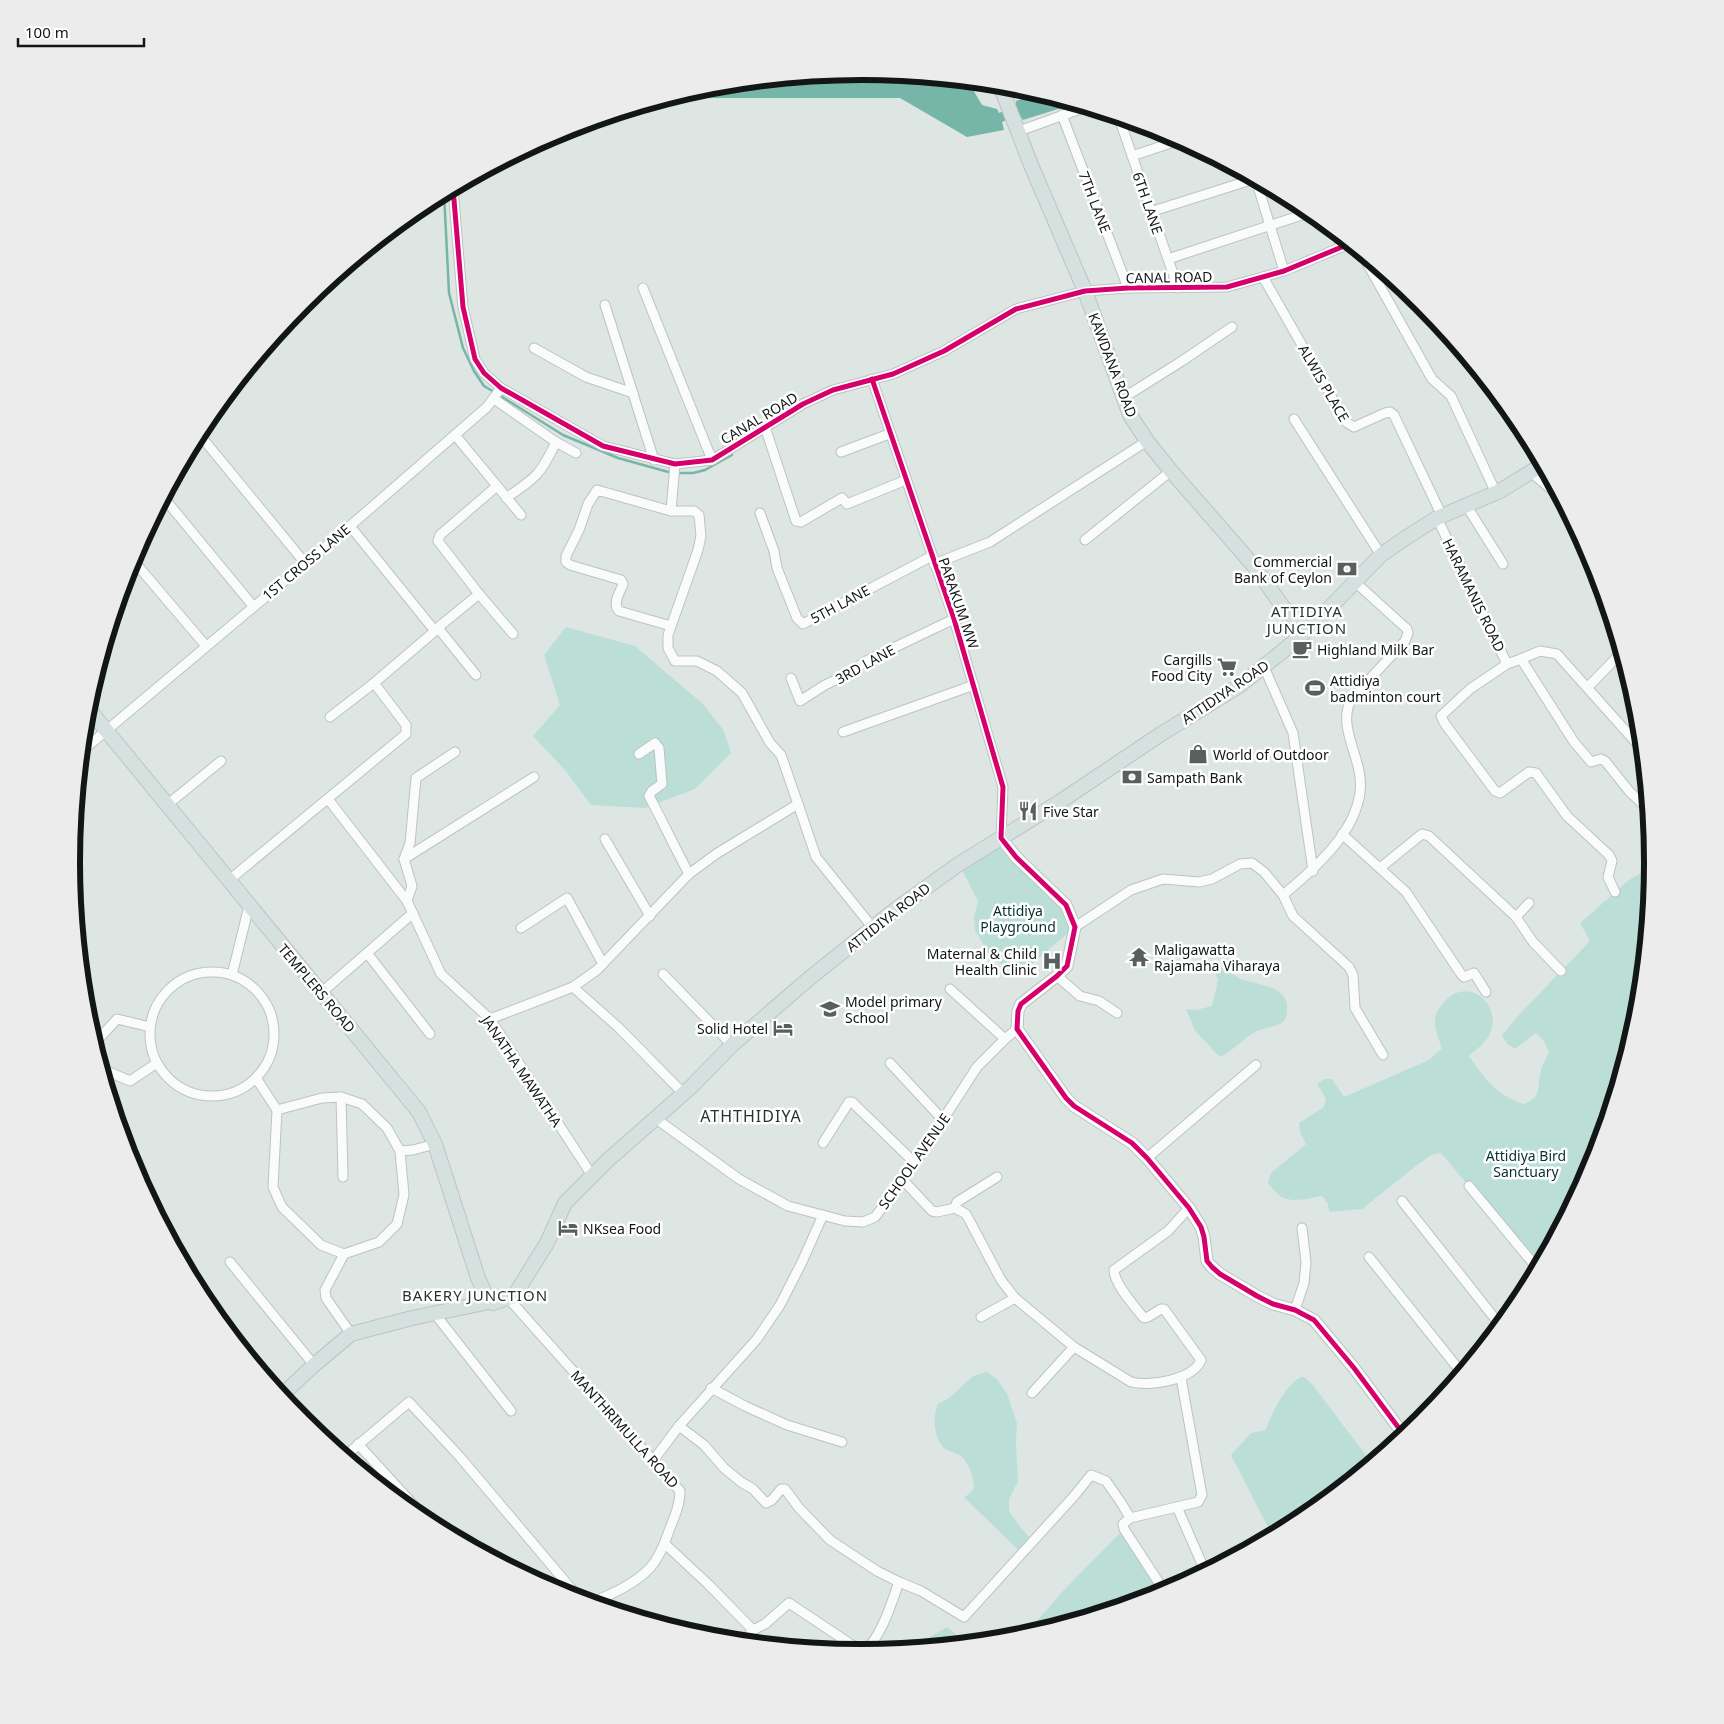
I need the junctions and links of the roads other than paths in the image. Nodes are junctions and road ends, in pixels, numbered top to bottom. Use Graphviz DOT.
graph roads {
  1 [pos="1003,93"];
  2 [pos="1077,111"];
  3 [pos="1062,116"];
  4 [pos="1121,125"];
  5 [pos="1017,126"];
  6 [pos="1169,144"];
  7 [pos="1132,156"];
  8 [pos="1248,182"];
  9 [pos="1258,188"];
  10 [pos="454,196"];
  11 [pos="1150,212"];
  12 [pos="1301,215"];
  13 [pos="1270,225"];
  14 [pos="1343,246"];
  15 [pos="1168,259"];
  16 [pos="1369,267"];
  17 [pos="1284,271"];
  18 [pos="1263,277"];
  19 [pos="643,288"];
  20 [pos="1128,288"];
  21 [pos="1178,288"];
  22 [pos="1085,291"];
  23 [pos="605,305"];
  24 [pos="1232,327"];
  25 [pos="534,348"];
  26 [pos="872,379"];
  27 [pos="633,393"];
  28 [pos="497,394"];
  29 [pos="1123,398"];
  30 [pos="1294,419"];
  31 [pos="765,427"];
  32 [pos="890,434"];
  33 [pos="455,435"];
  34 [pos="204,440"];
  35 [pos="1147,441"];
  36 [pos="556,442"];
  37 [pos="840,452"];
  38 [pos="576,453"];
  39 [pos="654,460"];
  40 [pos="712,460"];
  41 [pos="674,469"];
  42 [pos="1536,469"];
  43 [pos="1171,471"];
  44 [pos="906,480"];
  45 [pos="497,486"];
  46 [pos="1496,493"];
  47 [pos="506,498"];
  48 [pos="168,503"];
  49 [pos="1466,505"];
  50 [pos="671,511"];
  51 [pos="760,513"];
  52 [pos="520,515"];
  53 [pos="1440,517"];
  54 [pos="350,526"];
  55 [pos="1085,540"];
  56 [pos="1381,556"];
  57 [pos="933,560"];
  58 [pos="305,563"];
  59 [pos="1503,564"];
  60 [pos="139,567"];
  61 [pos="1355,582"];
  62 [pos="479,594"];
  63 [pos="253,606"];
  64 [pos="954,619"];
  65 [pos="671,626"];
  66 [pos="436,629"];
  67 [pos="1307,630"];
  68 [pos="513,634"];
  69 [pos="206,646"];
  70 [pos="1617,658"];
  71 [pos="1521,659"];
  72 [pos="1507,664"];
  73 [pos="1264,667"];
  74 [pos="476,675"];
  75 [pos="791,678"];
  76 [pos="374,682"];
  77 [pos="974,685"];
  78 [pos="1588,687"];
  79 [pos="94,716"];
  80 [pos="330,717"];
  81 [pos="106,731"];
  82 [pos="843,732"];
  83 [pos="1633,736"];
  84 [pos="89,745"];
  85 [pos="455,752"];
  86 [pos="639,754"];
  87 [pos="221,761"];
  88 [pos="534,777"];
  89 [pos="328,799"];
  90 [pos="1641,803"];
  91 [pos="798,804"];
  92 [pos="167,805"];
  93 [pos="1342,834"];
  94 [pos="1002,838"];
  95 [pos="605,839"];
  96 [pos="404,859"];
  97 [pos="1380,868"];
  98 [pos="1313,871"];
  99 [pos="689,874"];
  100 [pos="228,880"];
  101 [pos="1615,892"];
  102 [pos="1283,895"];
  103 [pos="407,900"];
  104 [pos="1529,902"];
  105 [pos="249,906"];
  106 [pos="413,913"];
  107 [pos="650,916"];
  108 [pos="1516,917"];
  109 [pos="521,928"];
  110 [pos="873,928"];
  111 [pos="1075,928"];
  112 [pos="367,953"];
  113 [pos="604,964"];
  114 [pos="1561,971"];
  115 [pos="662,974"];
  116 [pos="232,975"];
  117 [pos="1057,976"];
  118 [pos="573,988"];
  119 [pos="950,990"];
  120 [pos="1486,992"];
  121 [pos="321,993"];
  122 [pos="1116,1013"];
  123 [pos="490,1020"];
  124 [pos="150,1027"];
  125 [pos="1017,1029"];
  126 [pos="430,1034"];
  127 [pos="100,1037"];
  128 [pos="1005,1039"];
  129 [pos="732,1045"];
  130 [pos="1383,1055"];
  131 [pos="157,1063"];
  132 [pos="890,1063"];
  133 [pos="1256,1065"];
  134 [pos="110,1072"];
  135 [pos="256,1078"];
  136 [pos="683,1093"];
  137 [pos="340,1097"];
  138 [pos="277,1110"];
  139 [pos="655,1118"];
  140 [pos="943,1120"];
  141 [pos="823,1143"];
  142 [pos="434,1144"];
  143 [pos="400,1151"];
  144 [pos="1147,1158"];
  145 [pos="915,1163"];
  146 [pos="343,1177"];
  147 [pos="593,1177"];
  148 [pos="997,1177"];
  149 [pos="903,1180"];
  150 [pos="1469,1186"];
  151 [pos="1402,1201"];
  152 [pos="955,1208"];
  153 [pos="1188,1208"];
  154 [pos="822,1215"];
  155 [pos="1302,1228"];
  156 [pos="344,1254"];
  157 [pos="1370,1257"];
  158 [pos="230,1262"];
  159 [pos="1533,1263"];
  160 [pos="1015,1298"];
  161 [pos="508,1299"];
  162 [pos="489,1302"];
  163 [pos="1295,1310"];
  164 [pos="435,1314"];
  165 [pos="981,1317"];
  166 [pos="1495,1319"];
  167 [pos="351,1334"];
  168 [pos="1074,1346"];
  169 [pos="314,1365"];
  170 [pos="1458,1368"];
  171 [pos="1182,1378"];
  172 [pos="711,1388"];
  173 [pos="287,1391"];
  174 [pos="1032,1393"];
  175 [pos="511,1411"];
  176 [pos="679,1426"];
  177 [pos="1400,1429"];
  178 [pos="842,1442"];
  179 [pos="358,1444"];
  180 [pos="349,1452"];
  181 [pos="652,1462"];
  182 [pos="405,1496"];
  183 [pos="1177,1507"];
  184 [pos="1130,1518"];
  185 [pos="664,1544"];
  186 [pos="1203,1565"];
  187 [pos="899,1582"];
  188 [pos="1160,1584"];
  189 [pos="569,1586"];
  190 [pos="601,1598"];
  191 [pos="753,1630"];
  192 [pos="749,1635"];
  193 [pos="845,1643"];
  194 [pos="872,1644"];
  1 -- 5 [label="main road, KAWDANA ROAD"];
  2 -- 3 [label="street"];
  3 -- 5 [label="street"];
  3 -- 20 [label="street, 7TH LANE"];
  4 -- 7 [label="street, 6TH LANE"];
  5 -- 22 [label="main road, KAWDANA ROAD"];
  6 -- 7 [label="street"];
  7 -- 11 [label="street, 6TH LANE"];
  8 -- 11 [label="street"];
  9 -- 13 [label="street"];
  10 -- 28 [label="street, CANAL ROAD"];
  11 -- 15 [label="street, 6TH LANE"];
  12 -- 13 [label="street"];
  13 -- 15 [label="street"];
  13 -- 17 [label="street"];
  14 -- 17 [label="street, CANAL ROAD"];
  15 -- 21 [label="street, 6TH LANE"];
  16 -- 46 [label="street"];
  17 -- 18 [label="street, CANAL ROAD"];
  18 -- 21 [label="street, CANAL ROAD"];
  18 -- 53 [label="street, ALWIS PLACE"];
  19 -- 40 [label="street"];
  20 -- 21 [label="street, CANAL ROAD"];
  20 -- 22 [label="street, CANAL ROAD"];
  22 -- 26 [label="street, CANAL ROAD"];
  22 -- 29 [label="main road, KAWDANA ROAD"];
  23 -- 27 [label="street"];
  24 -- 29 [label="street"];
  25 -- 27 [label="street"];
  26 -- 31 [label="street, CANAL ROAD"];
  26 -- 32 [label="street, PARAKUM MW"];
  27 -- 39 [label="street"];
  28 -- 33 [label="street, 1ST CROSS LANE"];
  28 -- 36 [label="street"];
  28 -- 39 [label="street, CANAL ROAD"];
  29 -- 35 [label="main road, KAWDANA ROAD"];
  30 -- 56 [label="street"];
  31 -- 40 [label="street, CANAL ROAD"];
  31 -- 44 [label="street"];
  32 -- 37 [label="street"];
  32 -- 44 [label="street, PARAKUM MW"];
  33 -- 45 [label="street"];
  33 -- 54 [label="street, 1ST CROSS LANE"];
  34 -- 58 [label="street"];
  35 -- 43 [label="main road, KAWDANA ROAD"];
  35 -- 57 [label="street"];
  36 -- 38 [label="street"];
  36 -- 47 [label="street"];
  39 -- 41 [label="street, CANAL ROAD"];
  40 -- 41 [label="street, CANAL ROAD"];
  41 -- 50 [label="street"];
  42 -- 46 [label="main road, ATTIDIYA ROAD"];
  43 -- 55 [label="street"];
  43 -- 67 [label="main road, KAWDANA ROAD"];
  44 -- 57 [label="street, PARAKUM MW"];
  45 -- 47 [label="street"];
  45 -- 62 [label="street"];
  46 -- 49 [label="main road, ATTIDIYA ROAD"];
  47 -- 52 [label="street"];
  48 -- 63 [label="street"];
  49 -- 53 [label="main road, ATTIDIYA ROAD"];
  49 -- 59 [label="street"];
  50 -- 65 [label="street"];
  50 -- 65 [label="street"];
  51 -- 57 [label="street, 5TH LANE"];
  53 -- 56 [label="main road, ATTIDIYA ROAD"];
  53 -- 72 [label="street, HARAMANIS ROAD"];
  54 -- 58 [label="street, 1ST CROSS LANE"];
  54 -- 66 [label="street"];
  56 -- 61 [label="main road, ATTIDIYA ROAD"];
  57 -- 64 [label="street, PARAKUM MW"];
  58 -- 63 [label="street, 1ST CROSS LANE"];
  60 -- 69 [label="street"];
  61 -- 67 [label="main road, ATTIDIYA ROAD"];
  61 -- 93 [label="street"];
  62 -- 66 [label="street"];
  62 -- 68 [label="street"];
  63 -- 69 [label="street, 1ST CROSS LANE"];
  64 -- 75 [label="street, 3RD LANE"];
  64 -- 77 [label="street, PARAKUM MW"];
  65 -- 91 [label="street"];
  66 -- 74 [label="street"];
  66 -- 76 [label="street"];
  67 -- 73 [label="main road, ATTIDIYA ROAD"];
  69 -- 81 [label="street, 1ST CROSS LANE"];
  70 -- 78 [label="street"];
  71 -- 72 [label="street, HARAMANIS ROAD"];
  71 -- 78 [label="street"];
  71 -- 90 [label="street, HARAMANIS ROAD"];
  72 -- 101 [label="street"];
  73 -- 94 [label="main road, ATTIDIYA ROAD"];
  73 -- 98 [label="street"];
  76 -- 80 [label="street"];
  76 -- 89 [label="street"];
  77 -- 82 [label="street"];
  77 -- 94 [label="street, PARAKUM MW"];
  78 -- 83 [label="street"];
  79 -- 81 [label="main road, TEMPLERS ROAD"];
  81 -- 84 [label="street, 1ST CROSS LANE"];
  81 -- 92 [label="main road, TEMPLERS ROAD"];
  85 -- 96 [label="street"];
  86 -- 99 [label="street"];
  87 -- 92 [label="street"];
  88 -- 96 [label="street"];
  89 -- 100 [label="street"];
  89 -- 103 [label="street, JANATHA MAWATHA"];
  91 -- 99 [label="street"];
  91 -- 110 [label="street"];
  92 -- 100 [label="main road, TEMPLERS ROAD"];
  93 -- 97 [label="street"];
  93 -- 98 [label="street"];
  94 -- 110 [label="main road, ATTIDIYA ROAD"];
  94 -- 111 [label="street"];
  95 -- 107 [label="street"];
  96 -- 103 [label="street"];
  97 -- 108 [label="street"];
  97 -- 120 [label="street"];
  98 -- 102 [label="street"];
  99 -- 107 [label="street"];
  100 -- 105 [label="main road, TEMPLERS ROAD"];
  102 -- 111 [label="street"];
  102 -- 130 [label="street"];
  103 -- 106 [label="street, JANATHA MAWATHA"];
  104 -- 108 [label="street"];
  105 -- 116 [label="street"];
  105 -- 121 [label="main road, TEMPLERS ROAD"];
  106 -- 112 [label="street"];
  106 -- 123 [label="street, JANATHA MAWATHA"];
  107 -- 113 [label="street"];
  108 -- 114 [label="street"];
  109 -- 113 [label="street"];
  110 -- 129 [label="main road, ATTIDIYA ROAD"];
  111 -- 117 [label="street"];
  112 -- 121 [label="street"];
  112 -- 126 [label="street"];
  113 -- 118 [label="street"];
  115 -- 129 [label="street"];
  116 -- 124 [label="street"];
  116 -- 135 [label="street"];
  117 -- 122 [label="street"];
  117 -- 125 [label="street"];
  118 -- 123 [label="street"];
  118 -- 136 [label="street"];
  119 -- 128 [label="street"];
  121 -- 142 [label="main road, TEMPLERS ROAD"];
  123 -- 147 [label="street, JANATHA MAWATHA"];
  124 -- 127 [label="street"];
  124 -- 131 [label="street"];
  125 -- 128 [label="street, SCHOOL AVENUE"];
  125 -- 144 [label="street"];
  128 -- 140 [label="street, SCHOOL AVENUE"];
  129 -- 136 [label="main road, ATTIDIYA ROAD"];
  131 -- 134 [label="street"];
  131 -- 135 [label="street"];
  132 -- 140 [label="street"];
  133 -- 144 [label="street"];
  135 -- 138 [label="street"];
  136 -- 139 [label="main road, ATTIDIYA ROAD"];
  137 -- 138 [label="street"];
  137 -- 143 [label="street"];
  137 -- 146 [label="street"];
  138 -- 156 [label="street"];
  139 -- 147 [label="main road, ATTIDIYA ROAD"];
  139 -- 154 [label="street, SCHOOL AVENUE"];
  140 -- 145 [label="street, SCHOOL AVENUE"];
  141 -- 145 [label="street"];
  142 -- 143 [label="street"];
  142 -- 162 [label="main road, TEMPLERS ROAD"];
  143 -- 156 [label="street"];
  144 -- 153 [label="street"];
  145 -- 149 [label="street, SCHOOL AVENUE"];
  147 -- 161 [label="main road, ATTIDIYA ROAD"];
  148 -- 152 [label="street"];
  149 -- 152 [label="street"];
  149 -- 154 [label="street, SCHOOL AVENUE"];
  150 -- 159 [label="street"];
  151 -- 166 [label="street"];
  152 -- 160 [label="street"];
  153 -- 163 [label="street"];
  153 -- 171 [label="street"];
  154 -- 172 [label="street"];
  155 -- 163 [label="street"];
  156 -- 167 [label="street"];
  157 -- 170 [label="street"];
  158 -- 169 [label="street"];
  160 -- 165 [label="street"];
  160 -- 168 [label="street"];
  161 -- 162 [label="main road"];
  161 -- 181 [label="street, MANTHRIMULLA ROAD"];
  162 -- 164 [label="main road"];
  163 -- 177 [label="street"];
  164 -- 167 [label="main road"];
  164 -- 175 [label="street"];
  167 -- 169 [label="main road"];
  168 -- 171 [label="street"];
  168 -- 174 [label="street"];
  169 -- 173 [label="main road"];
  171 -- 183 [label="street"];
  172 -- 176 [label="street"];
  172 -- 178 [label="street"];
  176 -- 181 [label="street"];
  176 -- 187 [label="street"];
  179 -- 180 [label="street"];
  179 -- 182 [label="street"];
  179 -- 189 [label="street"];
  181 -- 185 [label="street, MANTHRIMULLA ROAD"];
  183 -- 184 [label="street"];
  183 -- 186 [label="street"];
  184 -- 187 [label="street"];
  184 -- 188 [label="street"];
  185 -- 190 [label="street, MANTHRIMULLA ROAD"];
  185 -- 191 [label="street"];
  187 -- 194 [label="street"];
  191 -- 192 [label="street"];
  191 -- 193 [label="street"];
}
